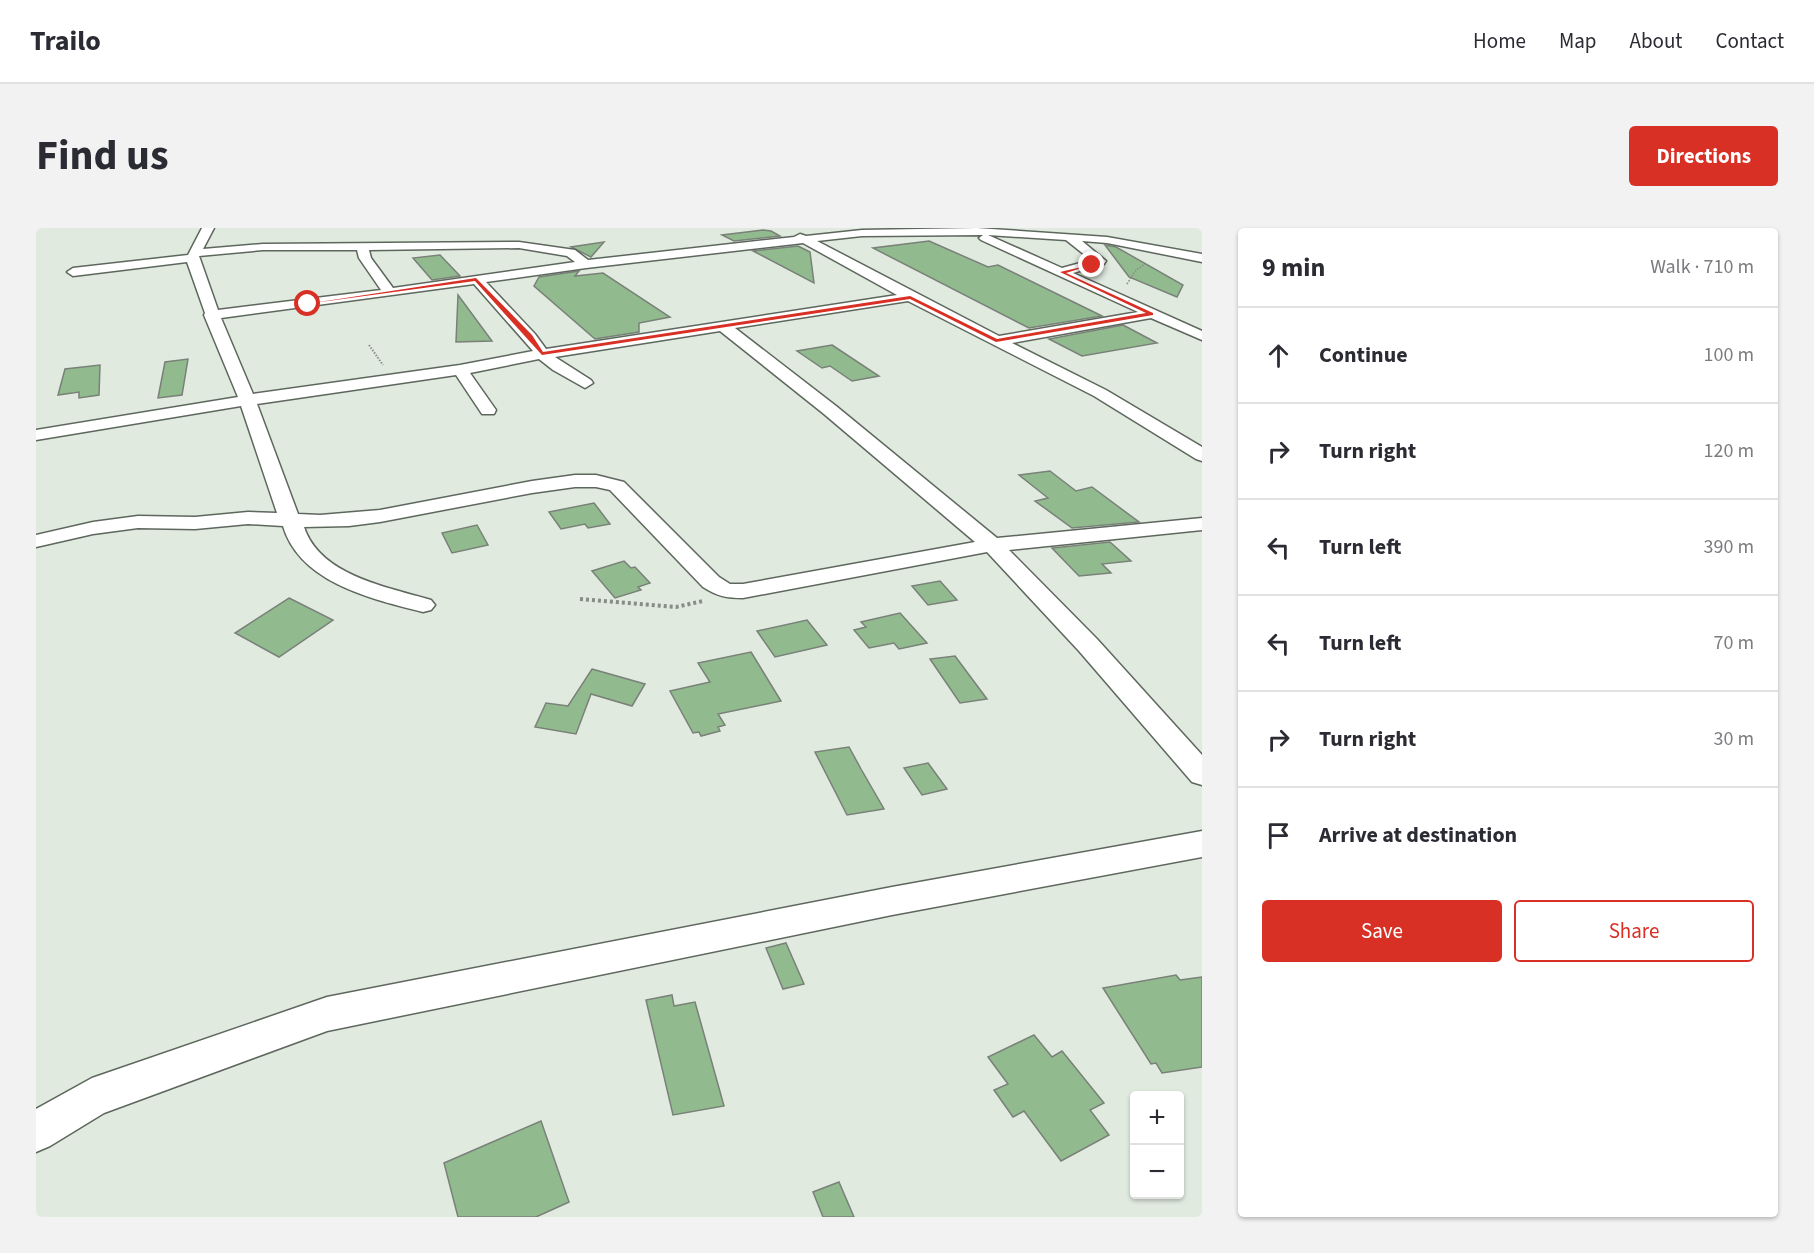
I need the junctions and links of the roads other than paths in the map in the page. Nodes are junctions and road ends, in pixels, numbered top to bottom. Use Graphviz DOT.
graph roads {
  1 [pos="208,228"];
  2 [pos="782,228"];
  3 [pos="971,231"];
  4 [pos="1062,234"];
  5 [pos="804,239"];
  6 [pos="362,247"];
  7 [pos="194,255"];
  8 [pos="1202,258"];
  9 [pos="586,264"];
  10 [pos="73,272"];
  11 [pos="1062,272"];
  12 [pos="476,279"];
  13 [pos="389,292"];
  14 [pos="910,297"];
  15 [pos="1152,314"];
  16 [pos="211,315"];
  17 [pos="724,327"];
  18 [pos="1202,336"];
  19 [pos="996,341"];
  20 [pos="542,354"];
  21 [pos="460,370"];
  22 [pos="585,383"];
  23 [pos="249,400"];
  24 [pos="488,410"];
  25 [pos="36,435"];
  26 [pos="1202,456"];
  27 [pos="292,520"];
  28 [pos="1202,524"];
  29 [pos="36,541"];
  30 [pos="992,545"];
  31 [pos="423,604"];
  32 [pos="1202,774"];
  33 [pos="1202,844"];
  34 [pos="36,1132"];
  1 -- 7 [label="street"];
  2 -- 5 [label="street"];
  3 -- 4 [label="street"];
  3 -- 5 [label="street"];
  3 -- 11 [label="street"];
  4 -- 8 [label="street"];
  4 -- 11 [label="street"];
  5 -- 9 [label="street"];
  5 -- 14 [label="street"];
  6 -- 7 [label="street"];
  6 -- 9 [label="street"];
  6 -- 13 [label="street"];
  7 -- 10 [label="street"];
  7 -- 16 [label="street"];
  9 -- 12 [label="street"];
  11 -- 15 [label="street"];
  12 -- 13 [label="street"];
  12 -- 20 [label="street"];
  13 -- 16 [label="street"];
  14 -- 17 [label="street"];
  14 -- 19 [label="street"];
  15 -- 18 [label="street"];
  15 -- 19 [label="street"];
  16 -- 23 [label="street"];
  17 -- 20 [label="street"];
  17 -- 30 [label="street"];
  19 -- 26 [label="street"];
  20 -- 21 [label="street"];
  20 -- 22 [label="street"];
  21 -- 23 [label="street"];
  21 -- 24 [label="street"];
  23 -- 25 [label="street"];
  23 -- 27 [label="street"];
  27 -- 29 [label="street"];
  27 -- 30 [label="street"];
  27 -- 31 [label="street"];
  28 -- 30 [label="street"];
  30 -- 32 [label="street"];
  33 -- 34 [label="street"];
}
